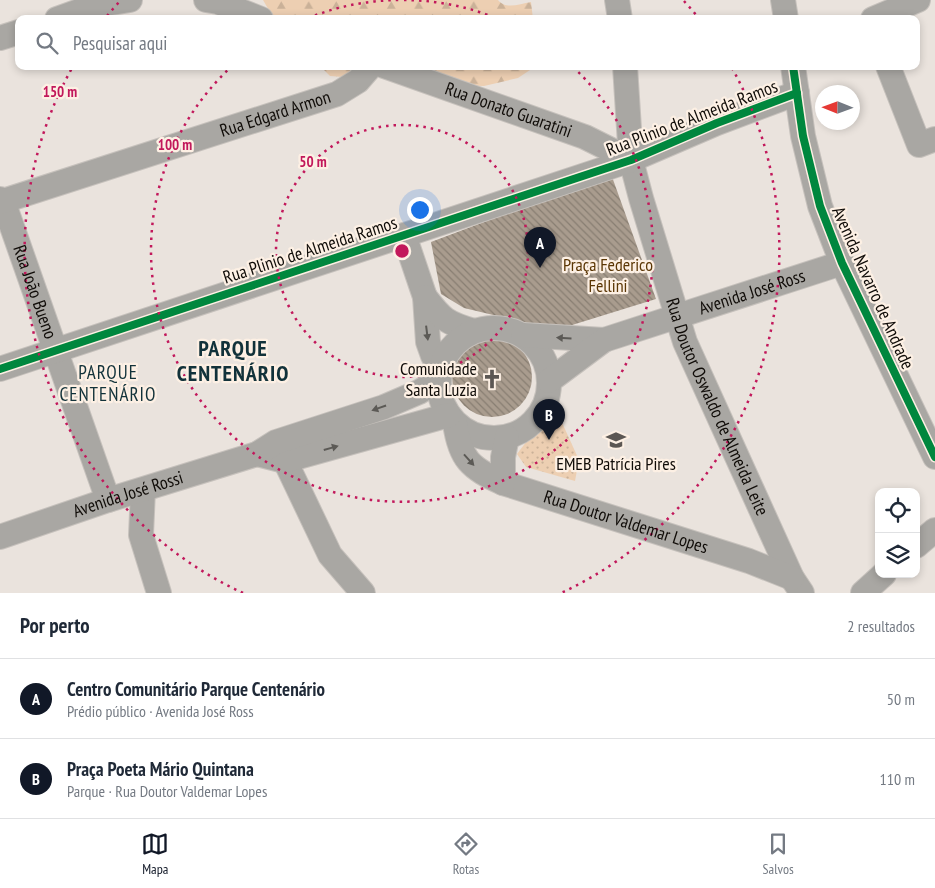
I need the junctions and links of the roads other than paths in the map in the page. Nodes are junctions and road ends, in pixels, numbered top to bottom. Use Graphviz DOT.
graph roads {
  1 [pos="130,0"];
  2 [pos="617,0"];
  3 [pos="783,0"];
  4 [pos="918,0"];
  5 [pos="214,1"];
  6 [pos="68,15"];
  7 [pos="251,15"];
  8 [pos="619,15"];
  9 [pos="785,15"];
  10 [pos="882,15"];
  11 [pos="15,33"];
  12 [pos="0,38"];
  13 [pos="368,70"];
  14 [pos="395,70"];
  15 [pos="625,70"];
  16 [pos="794,70"];
  17 [pos="890,70"];
  18 [pos="797,93"];
  19 [pos="935,139"];
  20 [pos="631,160"];
  21 [pos="1,201"];
  22 [pos="404,234"];
  23 [pos="842,263"];
  24 [pos="425,297"];
  25 [pos="676,317"];
  26 [pos="474,331"];
  27 [pos="523,335"];
  28 [pos="604,340"];
  29 [pos="56,350"];
  30 [pos="0,370"];
  31 [pos="440,373"];
  32 [pos="550,381"];
  33 [pos="452,419"];
  34 [pos="507,437"];
  35 [pos="272,453"];
  36 [pos="935,457"];
  37 [pos="503,482"];
  38 [pos="143,490"];
  39 [pos="108,500"];
  40 [pos="935,530"];
  41 [pos="774,535"];
  42 [pos="0,538"];
  43 [pos="920,543"];
  44 [pos="749,561"];
  45 [pos="880,578"];
  46 [pos="797,585"];
  47 [pos="159,593"];
  48 [pos="363,593"];
  49 [pos="863,593"];
  1 -- 6 [label="street"];
  2 -- 8 [label="street"];
  3 -- 9 [label="street"];
  4 -- 10 [label="street"];
  5 -- 7 [label="street"];
  11 -- 12 [label="street"];
  13 -- 21 [label="street, Rua Edgard Armon"];
  14 -- 20 [label="street, Rua Donato Guaratini"];
  15 -- 20 [label="street, Rua Doutor Oswaldo de Almeida Leite"];
  16 -- 18 [label="street, Avenida Navarro de Andrade"];
  17 -- 19 [label="street"];
  18 -- 20 [label="street, Rua Plinio de Almeida Ramos"];
  18 -- 23 [label="street, Avenida Navarro de Andrade"];
  20 -- 22 [label="street, Rua Plinio de Almeida Ramos"];
  20 -- 25 [label="street, Rua Doutor Oswaldo de Almeida Leite"];
  21 -- 29 [label="street, Rua João Bueno"];
  22 -- 24 [label="street"];
  22 -- 29 [label="street, Rua Plinio de Almeida Ramos"];
  23 -- 25 [label="street, Avenida José Ross"];
  23 -- 36 [label="street, Avenida Navarro de Andrade"];
  24 -- 26 [label="street"];
  24 -- 31 [label="street, one-way"];
  25 -- 28 [label="street, Avenida José Ross"];
  25 -- 41 [label="street, Rua Doutor Oswaldo de Almeida Leite"];
  26 -- 27 [label="street"];
  26 -- 31 [label="street"];
  28 -- 27 [label="street, Avenida José Ross, one-way"];
  27 -- 32 [label="street"];
  28 -- 32 [label="street, Avenida José Ross"];
  29 -- 30 [label="street, Rua Plinio de Almeida Ramos"];
  29 -- 39 [label="street, Rua João Bueno"];
  31 -- 33 [label="street"];
  31 -- 35 [label="street, Avenida José Rossi, one-way"];
  32 -- 34 [label="street"];
  33 -- 34 [label="street"];
  35 -- 33 [label="street, Avenida José Rossi, one-way"];
  33 -- 37 [label="street, Rua Doutor Valdemar Lopes, one-way"];
  34 -- 37 [label="street"];
  35 -- 38 [label="street, Avenida José Rossi"];
  35 -- 48 [label="street"];
  37 -- 44 [label="street, Rua Doutor Valdemar Lopes"];
  38 -- 39 [label="street, Avenida José Rossi"];
  38 -- 47 [label="street"];
  39 -- 42 [label="street, Avenida José Rossi"];
  40 -- 43 [label="street"];
  41 -- 44 [label="street"];
  41 -- 46 [label="street, Rua Doutor Oswaldo de Almeida Leite"];
  44 -- 46 [label="street, Rua Doutor Valdemar Lopes"];
  45 -- 49 [label="street"];
}
